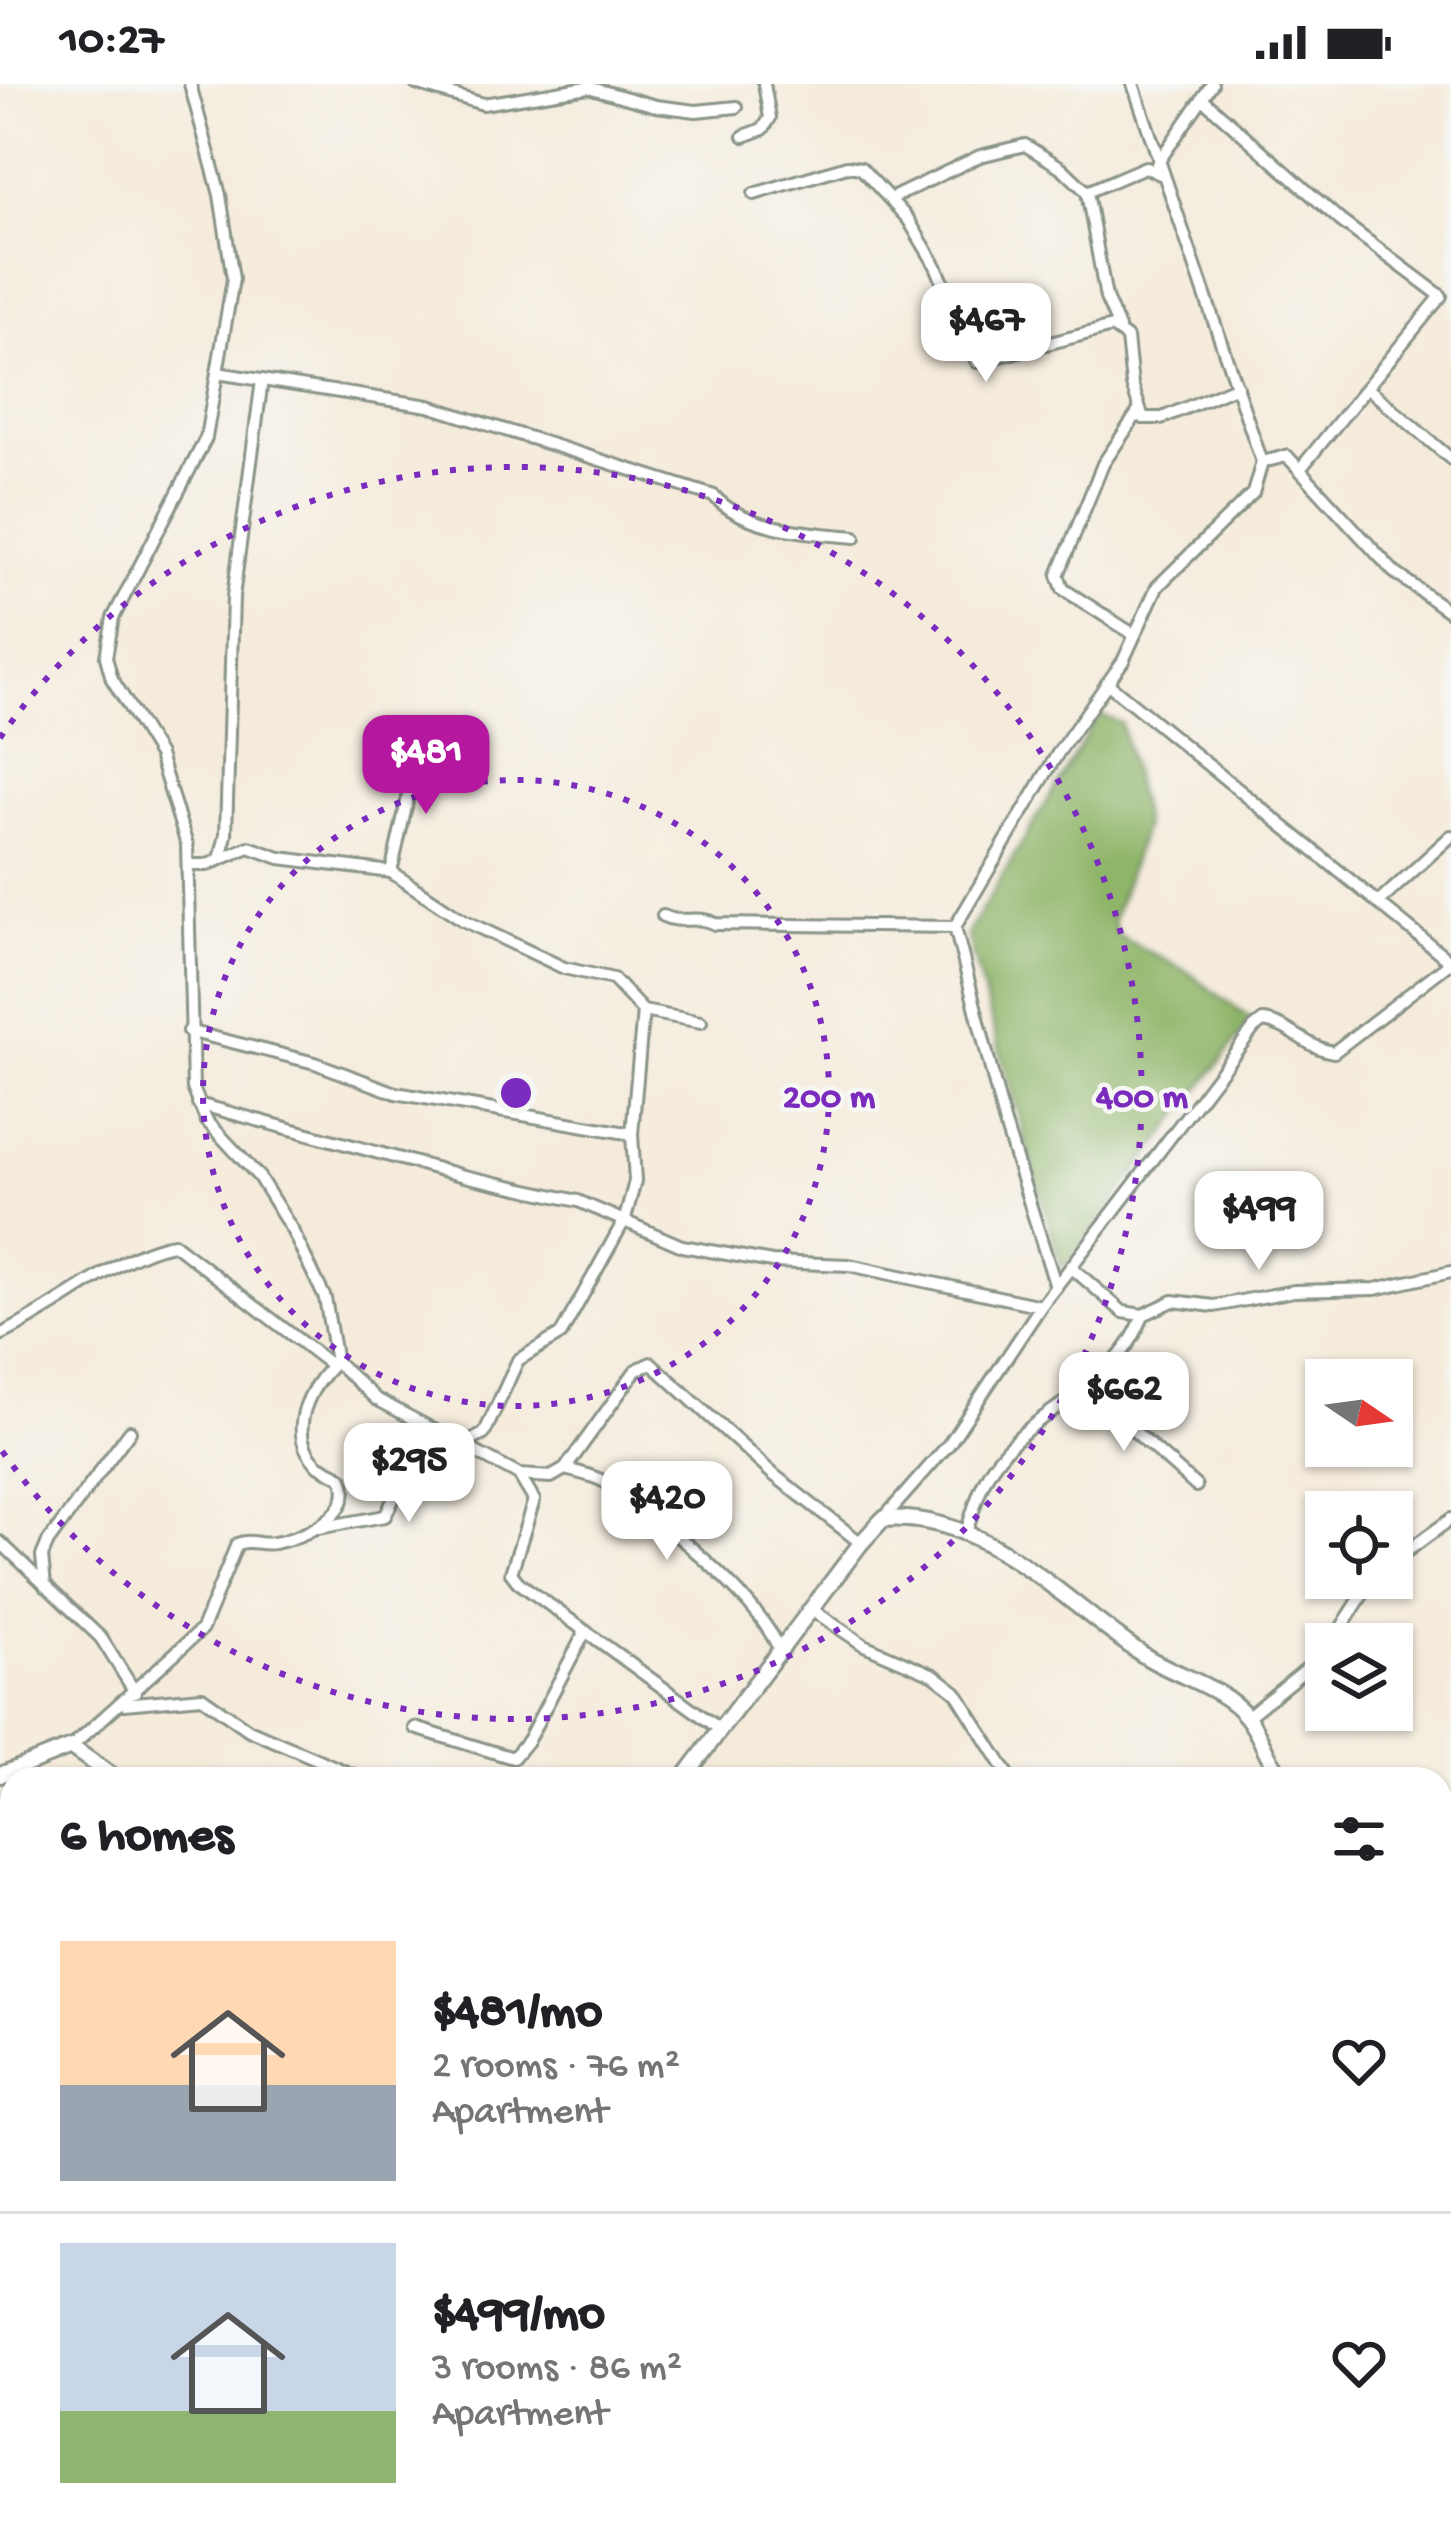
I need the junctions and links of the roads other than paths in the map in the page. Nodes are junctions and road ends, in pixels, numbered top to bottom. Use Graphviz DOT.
graph roads {
  1 [pos="190,84"];
  2 [pos="416,84"];
  3 [pos="764,84"];
  4 [pos="1133,84"];
  5 [pos="1212,84"];
  6 [pos="1203,99"];
  7 [pos="737,107"];
  8 [pos="744,136"];
  9 [pos="1158,169"];
  10 [pos="1087,192"];
  11 [pos="754,194"];
  12 [pos="890,200"];
  13 [pos="1451,284"];
  14 [pos="1441,296"];
  15 [pos="1119,328"];
  16 [pos="217,373"];
  17 [pos="262,380"];
  18 [pos="1237,386"];
  19 [pos="1369,389"];
  20 [pos="1138,412"];
  21 [pos="1451,459"];
  22 [pos="1262,462"];
  23 [pos="1301,468"];
  24 [pos="855,537"];
  25 [pos="1451,613"];
  26 [pos="1133,634"];
  27 [pos="1107,683"];
  28 [pos="418,754"];
  29 [pos="1451,836"];
  30 [pos="219,860"];
  31 [pos="191,865"];
  32 [pos="391,872"];
  33 [pos="1378,903"];
  34 [pos="663,916"];
  35 [pos="955,927"];
  36 [pos="1451,962"];
  37 [pos="643,1011"];
  38 [pos="701,1022"];
  39 [pos="188,1031"];
  40 [pos="198,1104"];
  41 [pos="632,1134"];
  42 [pos="625,1220"];
  43 [pos="1072,1268"];
  44 [pos="1451,1272"];
  45 [pos="1056,1287"];
  46 [pos="1041,1306"];
  47 [pos="1143,1315"];
  48 [pos="0,1336"];
  49 [pos="333,1364"];
  50 [pos="1087,1390"];
  51 [pos="428,1429"];
  52 [pos="130,1431"];
  53 [pos="458,1447"];
  54 [pos="565,1469"];
  55 [pos="519,1475"];
  56 [pos="1196,1486"];
  57 [pos="1451,1519"];
  58 [pos="883,1520"];
  59 [pos="315,1528"];
  60 [pos="965,1535"];
  61 [pos="0,1542"];
  62 [pos="861,1543"];
  63 [pos="1413,1547"];
  64 [pos="45,1589"];
  65 [pos="811,1609"];
  66 [pos="585,1633"];
  67 [pos="779,1649"];
  68 [pos="1305,1670"];
  69 [pos="135,1693"];
  70 [pos="122,1705"];
  71 [pos="1247,1717"];
  72 [pos="415,1728"];
  73 [pos="721,1730"];
  74 [pos="71,1747"];
  75 [pos="18,1767"];
  76 [pos="100,1767"];
  77 [pos="335,1767"];
  78 [pos="692,1767"];
  79 [pos="1003,1767"];
  80 [pos="1278,1767"];
  1 -- 16 [label="street"];
  2 -- 7 [label="street"];
  3 -- 8 [label="street"];
  4 -- 9 [label="street"];
  5 -- 6 [label="street"];
  6 -- 9 [label="street"];
  6 -- 14 [label="street"];
  9 -- 10 [label="street"];
  9 -- 18 [label="street"];
  10 -- 12 [label="street"];
  10 -- 15 [label="street"];
  11 -- 12 [label="street"];
  12 -- 15 [label="street"];
  13 -- 14 [label="street"];
  14 -- 19 [label="street"];
  15 -- 20 [label="street"];
  16 -- 17 [label="street"];
  16 -- 31 [label="street"];
  17 -- 24 [label="street"];
  17 -- 30 [label="street"];
  18 -- 20 [label="street"];
  18 -- 22 [label="street"];
  19 -- 21 [label="street"];
  19 -- 23 [label="street"];
  20 -- 26 [label="street"];
  22 -- 23 [label="street"];
  22 -- 26 [label="street"];
  23 -- 25 [label="street"];
  26 -- 27 [label="street"];
  27 -- 33 [label="street"];
  27 -- 35 [label="street"];
  28 -- 32 [label="street"];
  29 -- 33 [label="street"];
  30 -- 31 [label="street"];
  30 -- 32 [label="street"];
  31 -- 39 [label="street"];
  32 -- 37 [label="street"];
  33 -- 36 [label="street"];
  34 -- 35 [label="street"];
  35 -- 45 [label="street"];
  36 -- 43 [label="street"];
  37 -- 38 [label="street"];
  37 -- 41 [label="street"];
  39 -- 40 [label="street"];
  39 -- 41 [label="street"];
  40 -- 42 [label="street"];
  40 -- 49 [label="street"];
  41 -- 42 [label="street"];
  42 -- 46 [label="street"];
  42 -- 53 [label="street"];
  43 -- 45 [label="street"];
  43 -- 47 [label="street"];
  44 -- 47 [label="street"];
  45 -- 46 [label="street"];
  46 -- 58 [label="street"];
  47 -- 50 [label="street"];
  48 -- 49 [label="street"];
  49 -- 51 [label="street"];
  49 -- 59 [label="street"];
  50 -- 56 [label="street"];
  50 -- 60 [label="street"];
  51 -- 53 [label="street"];
  51 -- 59 [label="street"];
  52 -- 64 [label="street"];
  53 -- 55 [label="street"];
  54 -- 55 [label="street"];
  54 -- 62 [label="street"];
  54 -- 67 [label="street"];
  55 -- 66 [label="street"];
  57 -- 63 [label="street"];
  58 -- 60 [label="street"];
  58 -- 62 [label="street"];
  59 -- 69 [label="street"];
  60 -- 71 [label="street"];
  61 -- 64 [label="street"];
  62 -- 65 [label="street"];
  64 -- 69 [label="street"];
  65 -- 67 [label="street"];
  65 -- 79 [label="street"];
  66 -- 72 [label="street"];
  66 -- 73 [label="street"];
  67 -- 73 [label="street"];
  68 -- 71 [label="street"];
  69 -- 70 [label="street"];
  70 -- 74 [label="street"];
  70 -- 77 [label="street"];
  71 -- 80 [label="street"];
  73 -- 78 [label="street"];
  74 -- 75 [label="street"];
  74 -- 76 [label="street"];
}
